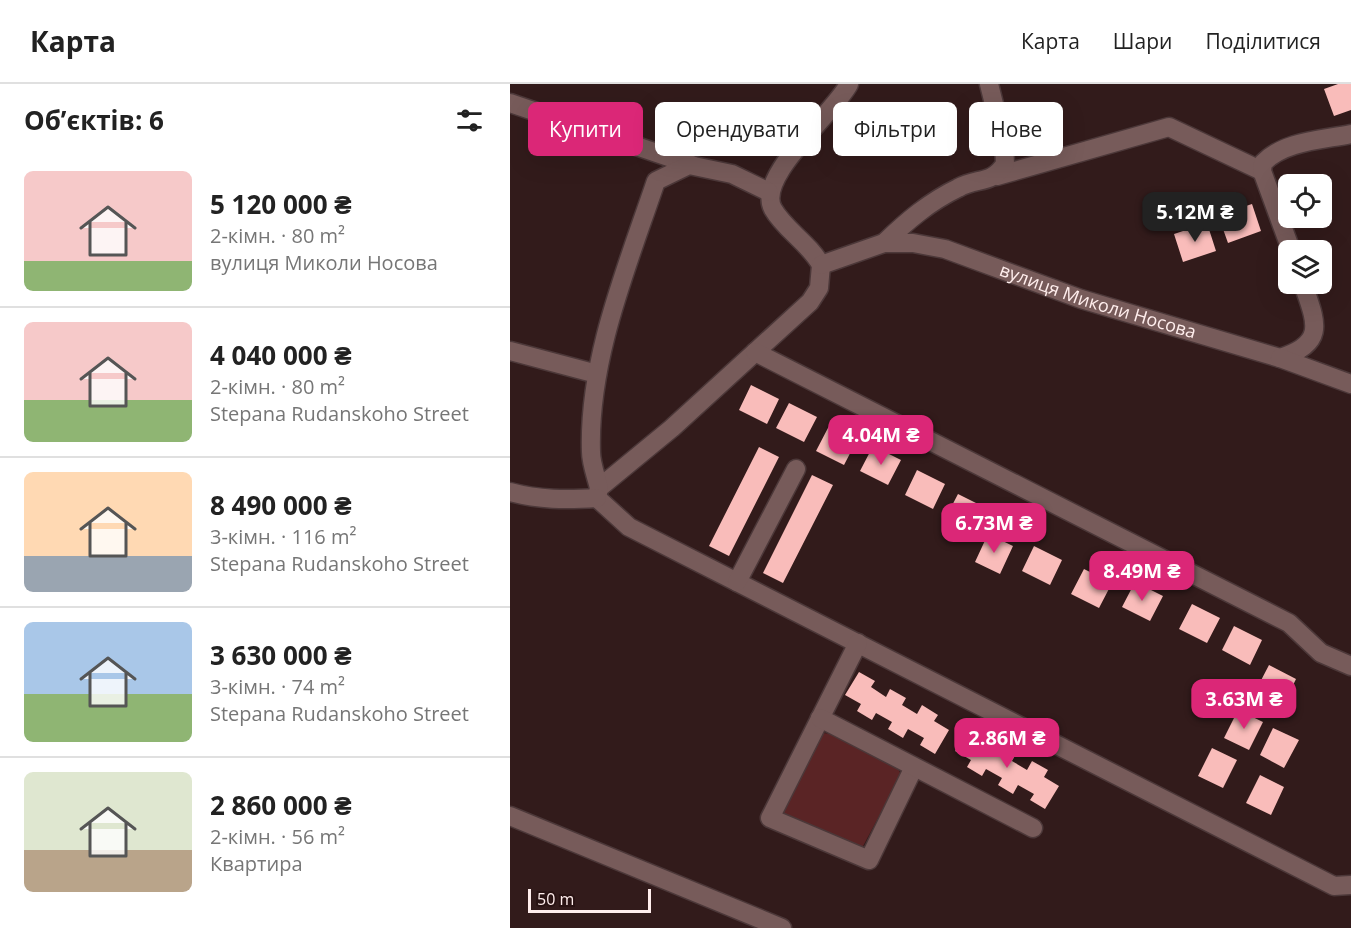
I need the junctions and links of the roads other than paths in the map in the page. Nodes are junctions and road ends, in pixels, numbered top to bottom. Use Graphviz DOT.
graph roads {
  1 [pos="849,84"];
  2 [pos="989,84"];
  3 [pos="510,102"];
  4 [pos="1351,134"];
  5 [pos="692,165"];
  6 [pos="1262,171"];
  7 [pos="997,176"];
  8 [pos="769,192"];
  9 [pos="1287,240"];
  10 [pos="884,243"];
  11 [pos="821,265"];
  12 [pos="1306,294"];
  13 [pos="510,351"];
  14 [pos="755,352"];
  15 [pos="1280,358"];
  16 [pos="597,374"];
  17 [pos="1351,384"];
  18 [pos="796,469"];
  19 [pos="510,492"];
  20 [pos="598,493"];
  21 [pos="737,582"];
  22 [pos="858,643"];
  23 [pos="1351,666"];
  24 [pos="820,718"];
  25 [pos="914,767"];
  26 [pos="510,816"];
  27 [pos="1034,828"];
  28 [pos="1351,885"];
  29 [pos="782,928"];
  1 -- 8 [label="street"];
  2 -- 7 [label="street"];
  3 -- 5 [label="street"];
  4 -- 6 [label="street"];
  5 -- 8 [label="street"];
  5 -- 16 [label="street"];
  6 -- 7 [label="street"];
  6 -- 9 [label="street"];
  7 -- 10 [label="street"];
  8 -- 11 [label="street"];
  10 -- 11 [label="street, вулиця Миколи Носова"];
  10 -- 15 [label="street, вулиця Миколи Носова"];
  11 -- 14 [label="street"];
  12 -- 15 [label="street"];
  13 -- 16 [label="street"];
  14 -- 20 [label="street"];
  14 -- 23 [label="street"];
  15 -- 17 [label="street, вулиця Миколи Носова"];
  16 -- 20 [label="street"];
  18 -- 21 [label="street"];
  19 -- 20 [label="street"];
  20 -- 21 [label="street"];
  21 -- 22 [label="street"];
  22 -- 24 [label="street"];
  22 -- 28 [label="street"];
  24 -- 25 [label="street"];
  24 -- 25 [label="street"];
  25 -- 27 [label="street"];
  26 -- 29 [label="street"];
}
